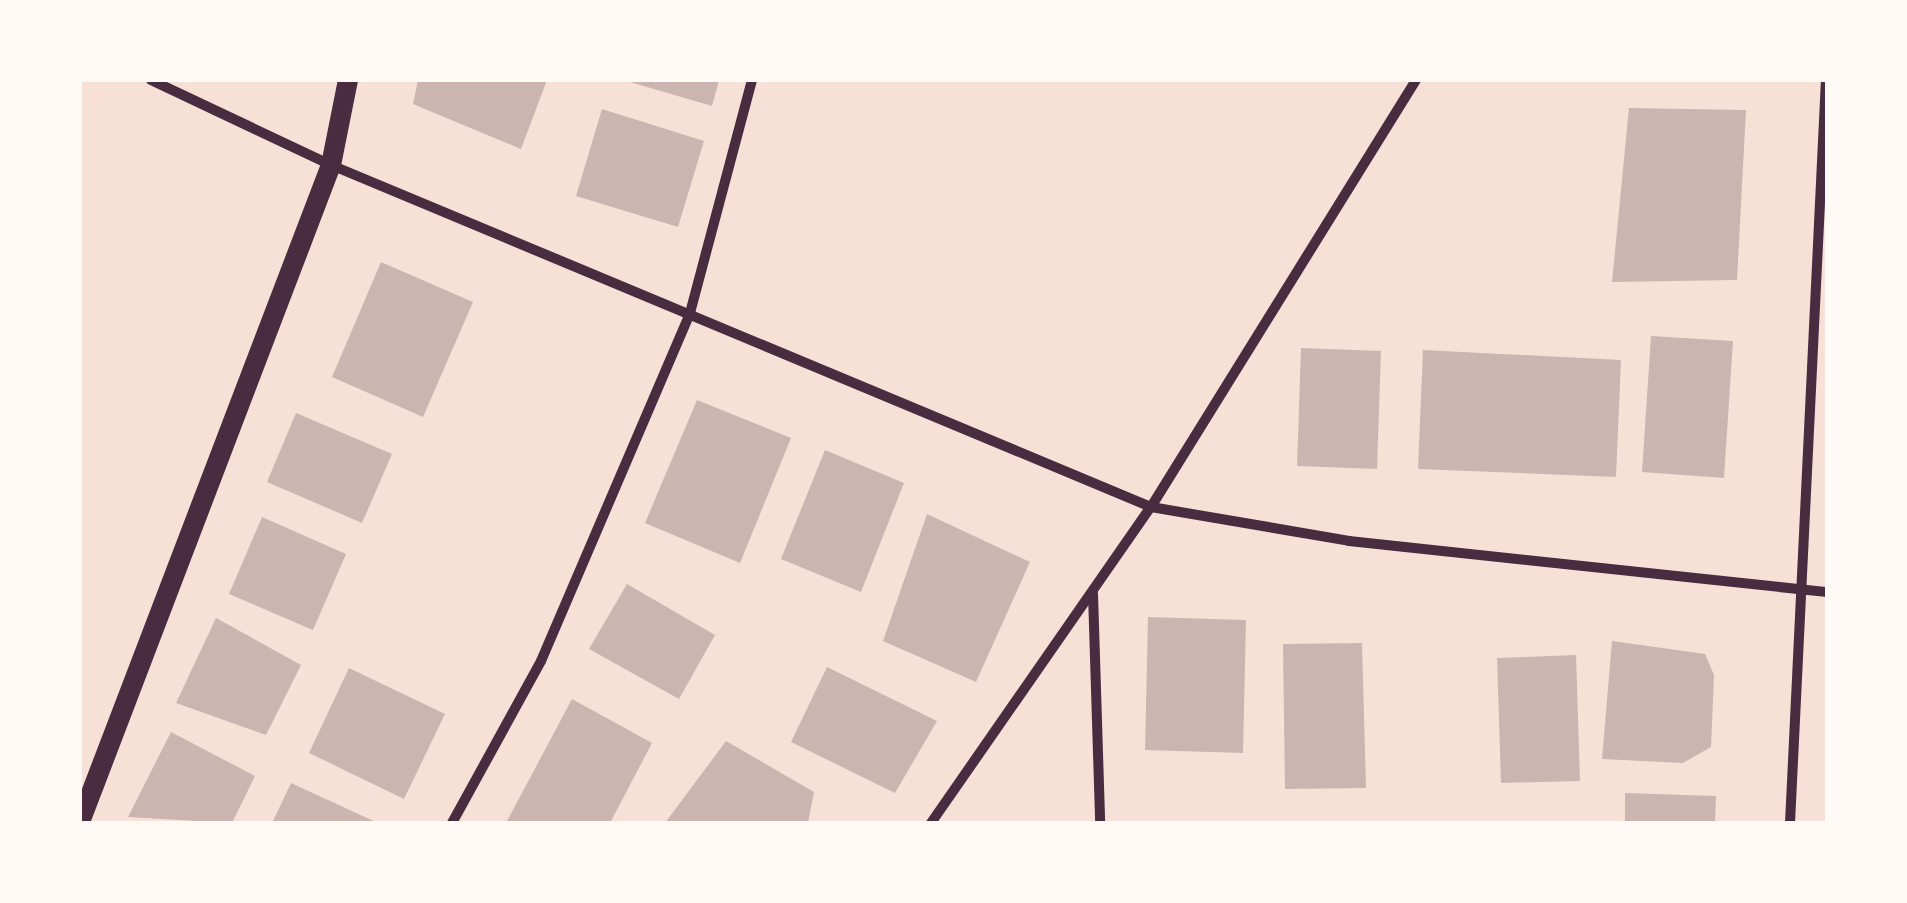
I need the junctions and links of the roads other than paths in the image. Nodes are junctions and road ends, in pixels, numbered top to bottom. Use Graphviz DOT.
graph roads {
  1 [pos="151,80"];
  2 [pos="348,80"];
  3 [pos="752,80"];
  4 [pos="1416,80"];
  5 [pos="1826,80"];
  6 [pos="331,165"];
  7 [pos="690,313"];
  8 [pos="1151,507"];
  9 [pos="1802,590"];
  10 [pos="1827,592"];
  11 [pos="1092,594"];
  12 [pos="80,822"];
  13 [pos="452,823"];
  14 [pos="930,823"];
  15 [pos="1100,823"];
  16 [pos="1790,823"];
  1 -- 6 [label="street"];
  2 -- 6 [label="main road"];
  3 -- 7 [label="street"];
  4 -- 8 [label="street"];
  5 -- 9 [label="street"];
  6 -- 7 [label="street"];
  6 -- 12 [label="main road"];
  7 -- 8 [label="street"];
  7 -- 13 [label="street"];
  8 -- 9 [label="street"];
  8 -- 11 [label="street"];
  9 -- 10 [label="street"];
  9 -- 16 [label="street"];
  11 -- 14 [label="street"];
  11 -- 15 [label="street"];
}
